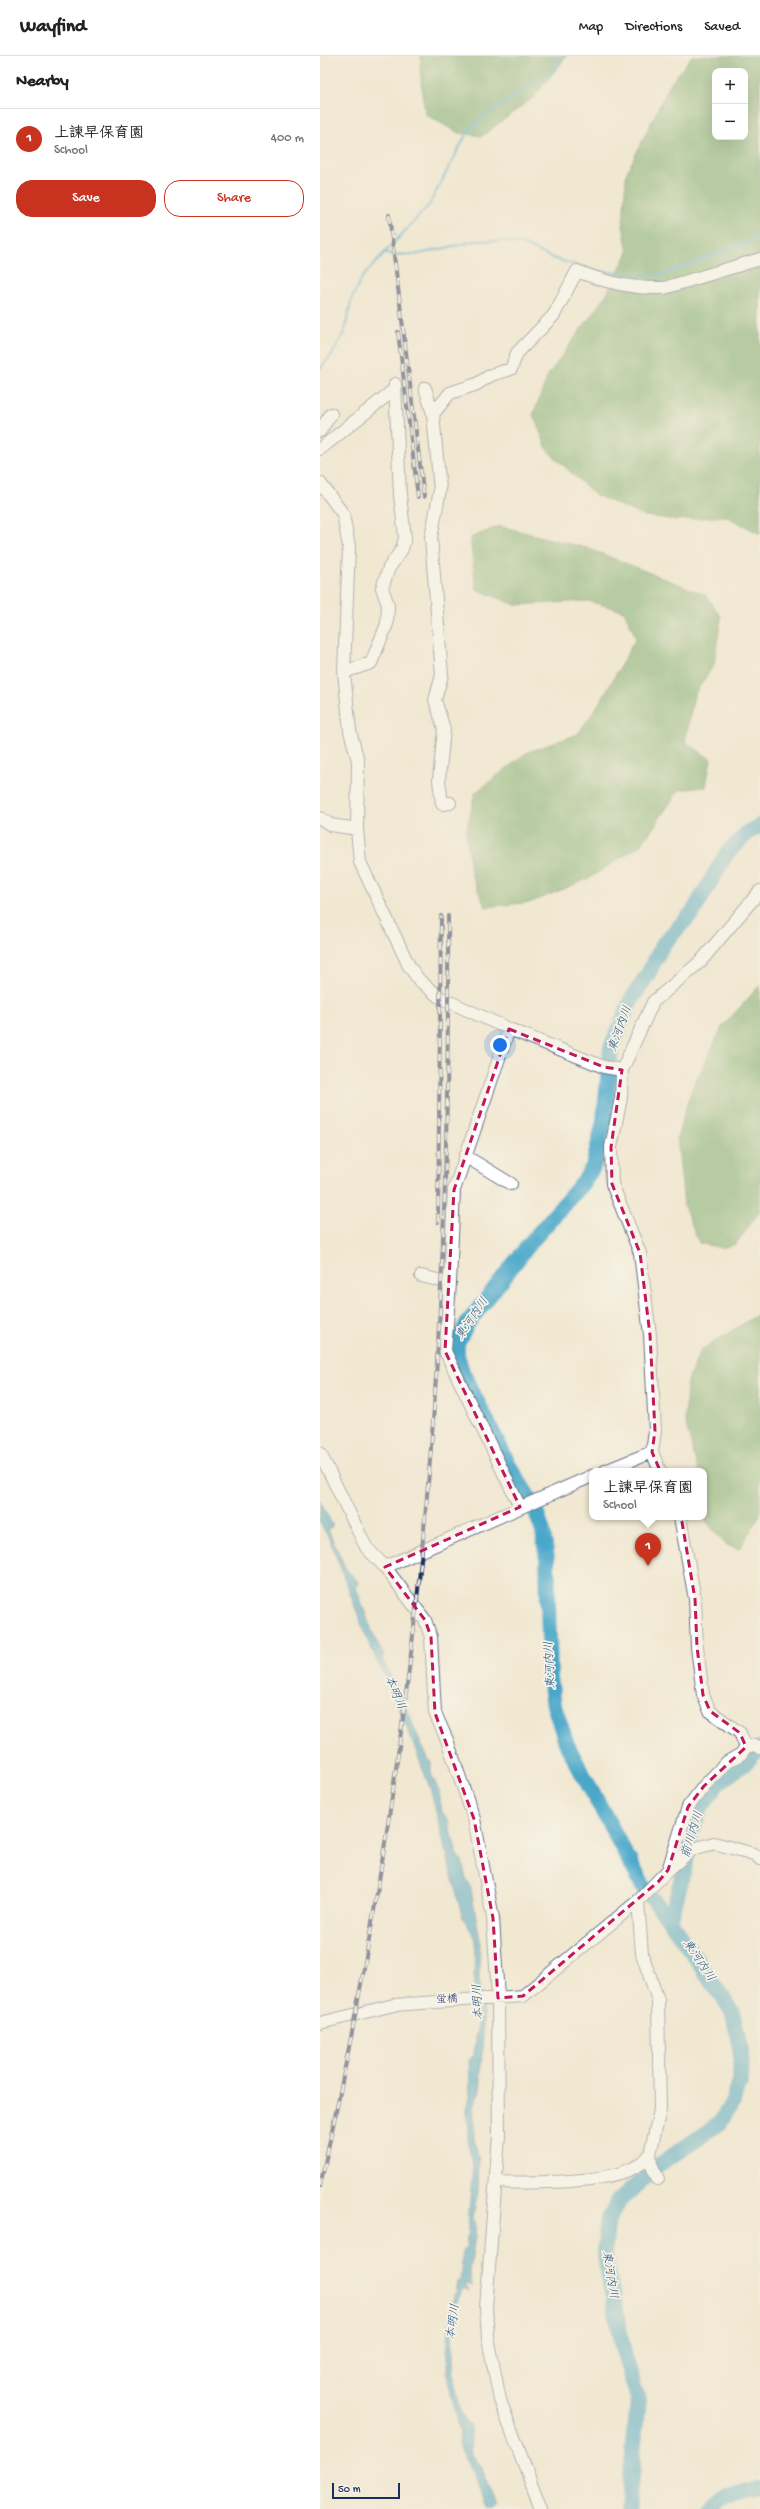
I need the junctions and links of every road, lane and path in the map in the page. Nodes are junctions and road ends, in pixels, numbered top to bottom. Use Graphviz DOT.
graph roads {
  1 [pos="760,259"];
  2 [pos="425,388"];
  3 [pos="331,414"];
  4 [pos="433,414"];
  5 [pos="320,431"];
  6 [pos="320,449"];
  7 [pos="320,483"];
  8 [pos="344,672"];
  9 [pos="450,803"];
  10 [pos="320,818"];
  11 [pos="356,829"];
  12 [pos="760,891"];
  13 [pos="509,1029"];
  14 [pos="621,1070"];
  15 [pos="465,1156"];
  16 [pos="511,1184"];
  17 [pos="421,1276"];
  18 [pos="450,1283"];
  19 [pos="652,1452"];
  20 [pos="320,1453"];
  21 [pos="612,1468"];
  22 [pos="659,1468"];
  23 [pos="589,1477"];
  24 [pos="524,1505"];
  25 [pos="681,1520"];
  26 [pos="385,1567"];
  27 [pos="754,1747"];
  28 [pos="760,1859"];
  29 [pos="668,1870"];
  30 [pos="640,1899"];
  31 [pos="493,1998"];
  32 [pos="320,2023"];
  33 [pos="650,2159"];
  34 [pos="658,2179"];
  35 [pos="496,2182"];
  36 [pos="541,2509"];
  1 -- 4 [label="street"];
  2 -- 4 [label="street"];
  3 -- 5 [label="street"];
  4 -- 9 [label="street"];
  6 -- 8 [label="street"];
  7 -- 8 [label="street"];
  8 -- 11 [label="street"];
  10 -- 11 [label="street"];
  11 -- 13 [label="street"];
  12 -- 14 [label="street"];
  13 -- 14 [label="street"];
  13 -- 15 [label="street"];
  14 -- 19 [label="street"];
  15 -- 16 [label="street"];
  15 -- 18 [label="street"];
  17 -- 18 [label="street"];
  18 -- 24 [label="street"];
  19 -- 21 [label="street"];
  19 -- 22 [label="street"];
  20 -- 26 [label="street"];
  23 -- 24 [label="street"];
  24 -- 26 [label="street"];
  25 -- 27 [label="street"];
  26 -- 31 [label="street"];
  27 -- 29 [label="street"];
  28 -- 29 [label="street"];
  29 -- 30 [label="street, 蛍橋"];
  30 -- 31 [label="street, 蛍橋"];
  30 -- 33 [label="street"];
  31 -- 32 [label="street, 蛍橋"];
  31 -- 35 [label="street"];
  33 -- 34 [label="street"];
  33 -- 35 [label="street"];
  35 -- 36 [label="street"];
}
